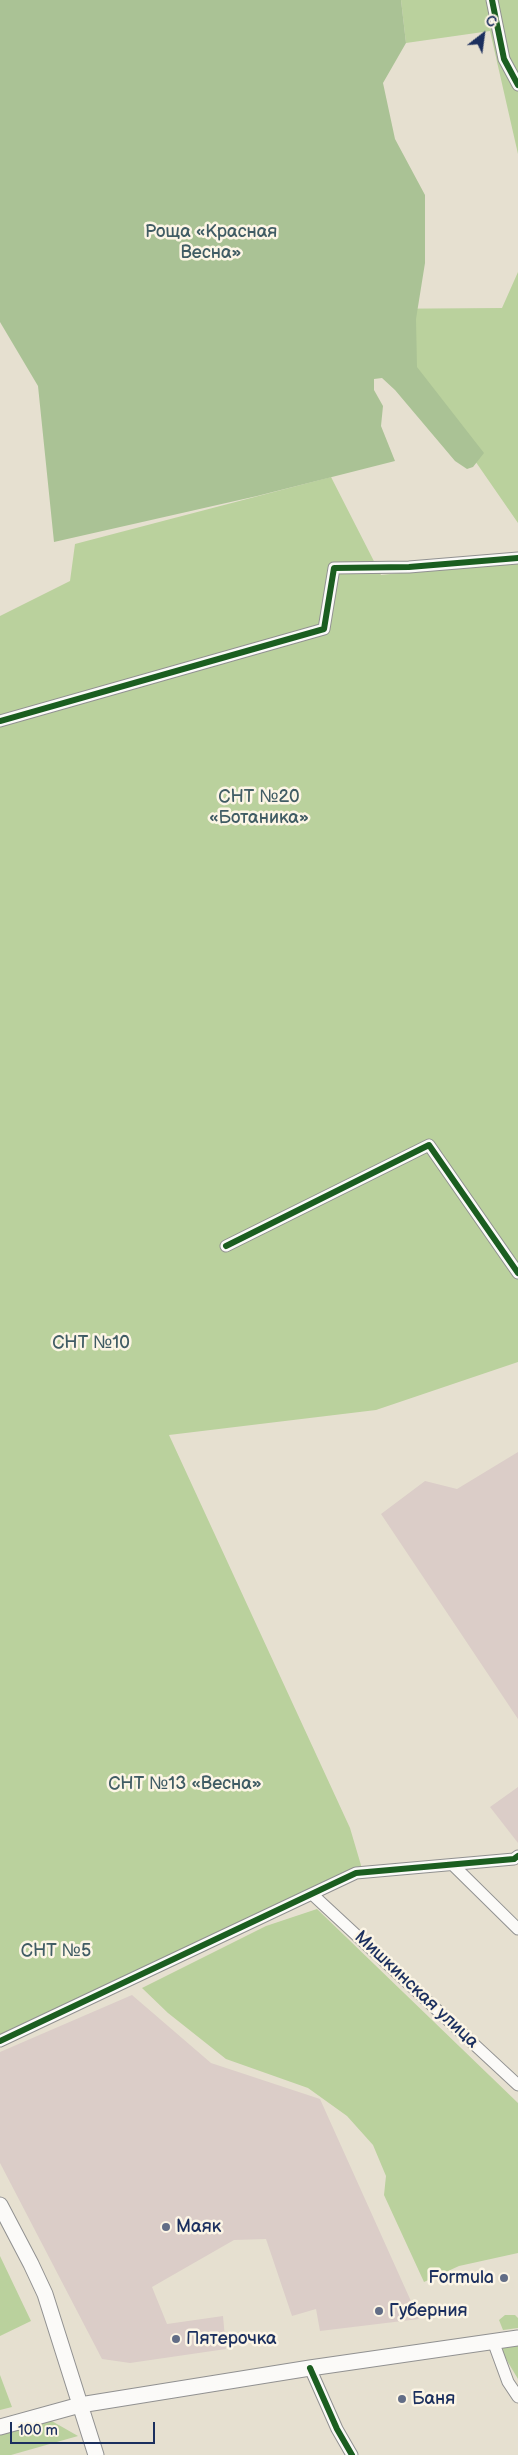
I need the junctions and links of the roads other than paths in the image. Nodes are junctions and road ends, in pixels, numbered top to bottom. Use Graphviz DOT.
graph roads {
  1 [pos="492,0"];
  2 [pos="518,85"];
  3 [pos="518,558"];
  4 [pos="0,721"];
  5 [pos="226,1246"];
  6 [pos="518,1273"];
  7 [pos="518,1856"];
  8 [pos="452,1865"];
  9 [pos="313,1895"];
  10 [pos="518,1929"];
  11 [pos="0,2041"];
  12 [pos="518,2085"];
  13 [pos="0,2205"];
  14 [pos="518,2338"];
  15 [pos="493,2342"];
  16 [pos="310,2368"];
  17 [pos="518,2397"];
  18 [pos="80,2405"];
  19 [pos="0,2427"];
  20 [pos="96,2455"];
  21 [pos="352,2455"];
  1 -- 2 [label="street"];
  3 -- 4 [label="street"];
  5 -- 6 [label="street"];
  7 -- 8 [label="street"];
  8 -- 9 [label="street"];
  8 -- 10 [label="street"];
  9 -- 11 [label="street"];
  9 -- 12 [label="street, Мишкинская улица"];
  13 -- 18 [label="main road"];
  14 -- 15 [label="main road"];
  15 -- 16 [label="main road"];
  15 -- 17 [label="street"];
  16 -- 18 [label="main road"];
  16 -- 21 [label="street"];
  18 -- 19 [label="main road"];
  18 -- 20 [label="main road"];
}
